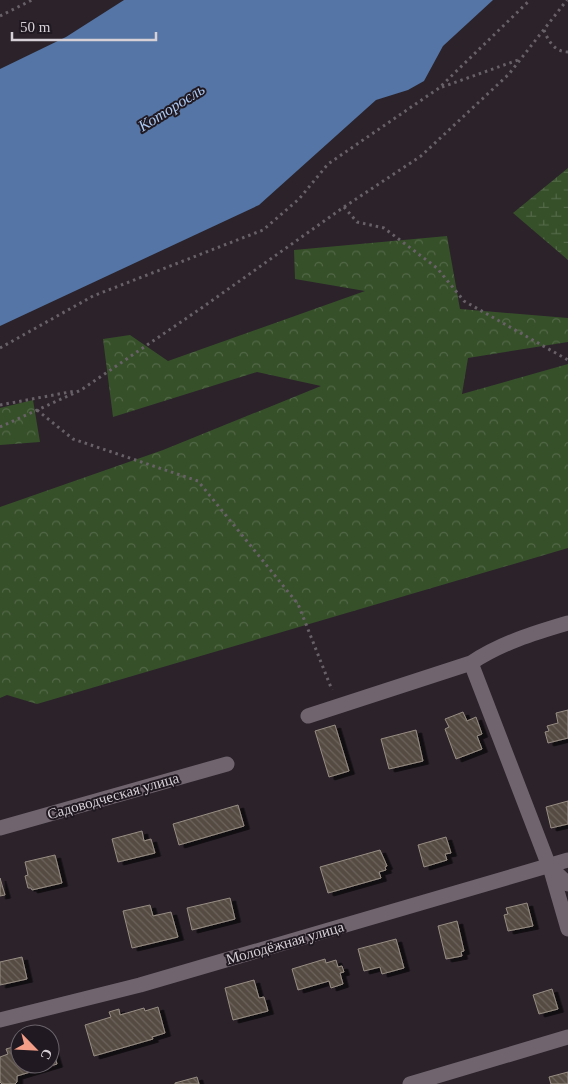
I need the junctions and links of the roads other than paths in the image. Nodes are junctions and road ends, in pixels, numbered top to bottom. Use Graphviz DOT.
graph roads {
  1 [pos="568,623"];
  2 [pos="471,663"];
  3 [pos="308,716"];
  4 [pos="227,764"];
  5 [pos="0,828"];
  6 [pos="568,860"];
  7 [pos="549,866"];
  8 [pos="568,884"];
  9 [pos="568,929"];
  10 [pos="0,1020"];
  11 [pos="568,1037"];
  12 [pos="410,1084"];
  1 -- 2 [label="street"];
  2 -- 3 [label="street"];
  2 -- 7 [label="street"];
  4 -- 5 [label="street, Садоводческая улица"];
  6 -- 7 [label="street, Молодёжная улица"];
  7 -- 8 [label="street"];
  7 -- 9 [label="street"];
  7 -- 10 [label="street, Молодёжная улица"];
  11 -- 12 [label="street"];
}
